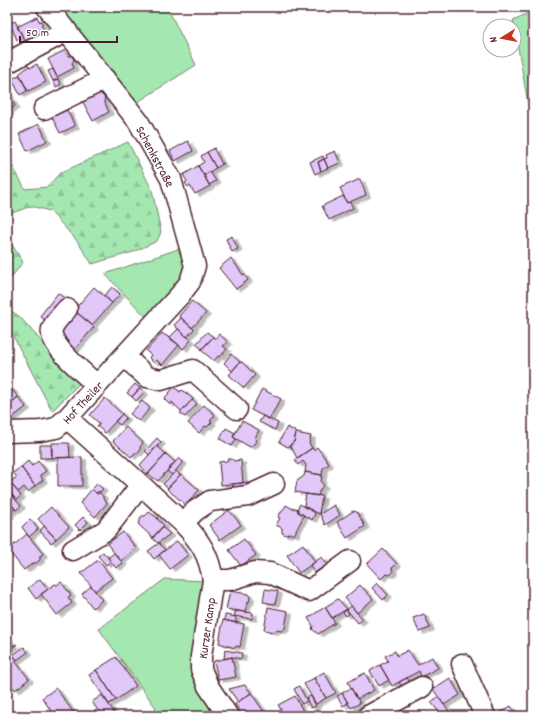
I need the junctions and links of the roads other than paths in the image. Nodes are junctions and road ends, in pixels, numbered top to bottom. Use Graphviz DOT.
graph roads {
  1 [pos="48,7"];
  2 [pos="67,31"];
  3 [pos="7,63"];
  4 [pos="105,79"];
  5 [pos="44,109"];
  6 [pos="196,266"];
  7 [pos="67,309"];
  8 [pos="124,356"];
  9 [pos="98,385"];
  10 [pos="236,409"];
  11 [pos="68,418"];
  12 [pos="7,432"];
  13 [pos="274,484"];
  14 [pos="140,486"];
  15 [pos="183,523"];
  16 [pos="72,550"];
  17 [pos="350,561"];
  18 [pos="213,580"];
  19 [pos="462,664"];
  20 [pos="422,687"];
  21 [pos="228,716"];
  22 [pos="368,716"];
  23 [pos="484,716"];
  1 -- 2 [label="street, Schenkstraße"];
  2 -- 3 [label="street"];
  2 -- 4 [label="street, Schenkstraße"];
  4 -- 5 [label="street"];
  4 -- 6 [label="street, Schenkstraße"];
  6 -- 8 [label="street, Hof Theiler"];
  7 -- 9 [label="street"];
  8 -- 9 [label="street, Hof Theiler"];
  8 -- 10 [label="street"];
  9 -- 11 [label="street, Hof Theiler"];
  11 -- 12 [label="street, Hof Theiler"];
  11 -- 14 [label="street, Kurzer Kamp"];
  13 -- 15 [label="street"];
  14 -- 15 [label="street, Kurzer Kamp"];
  14 -- 16 [label="street"];
  15 -- 18 [label="street, Kurzer Kamp"];
  17 -- 18 [label="street, Kurzer Kamp"];
  18 -- 21 [label="street, Kurzer Kamp"];
  19 -- 23 [label="street"];
  20 -- 22 [label="street"];
}
